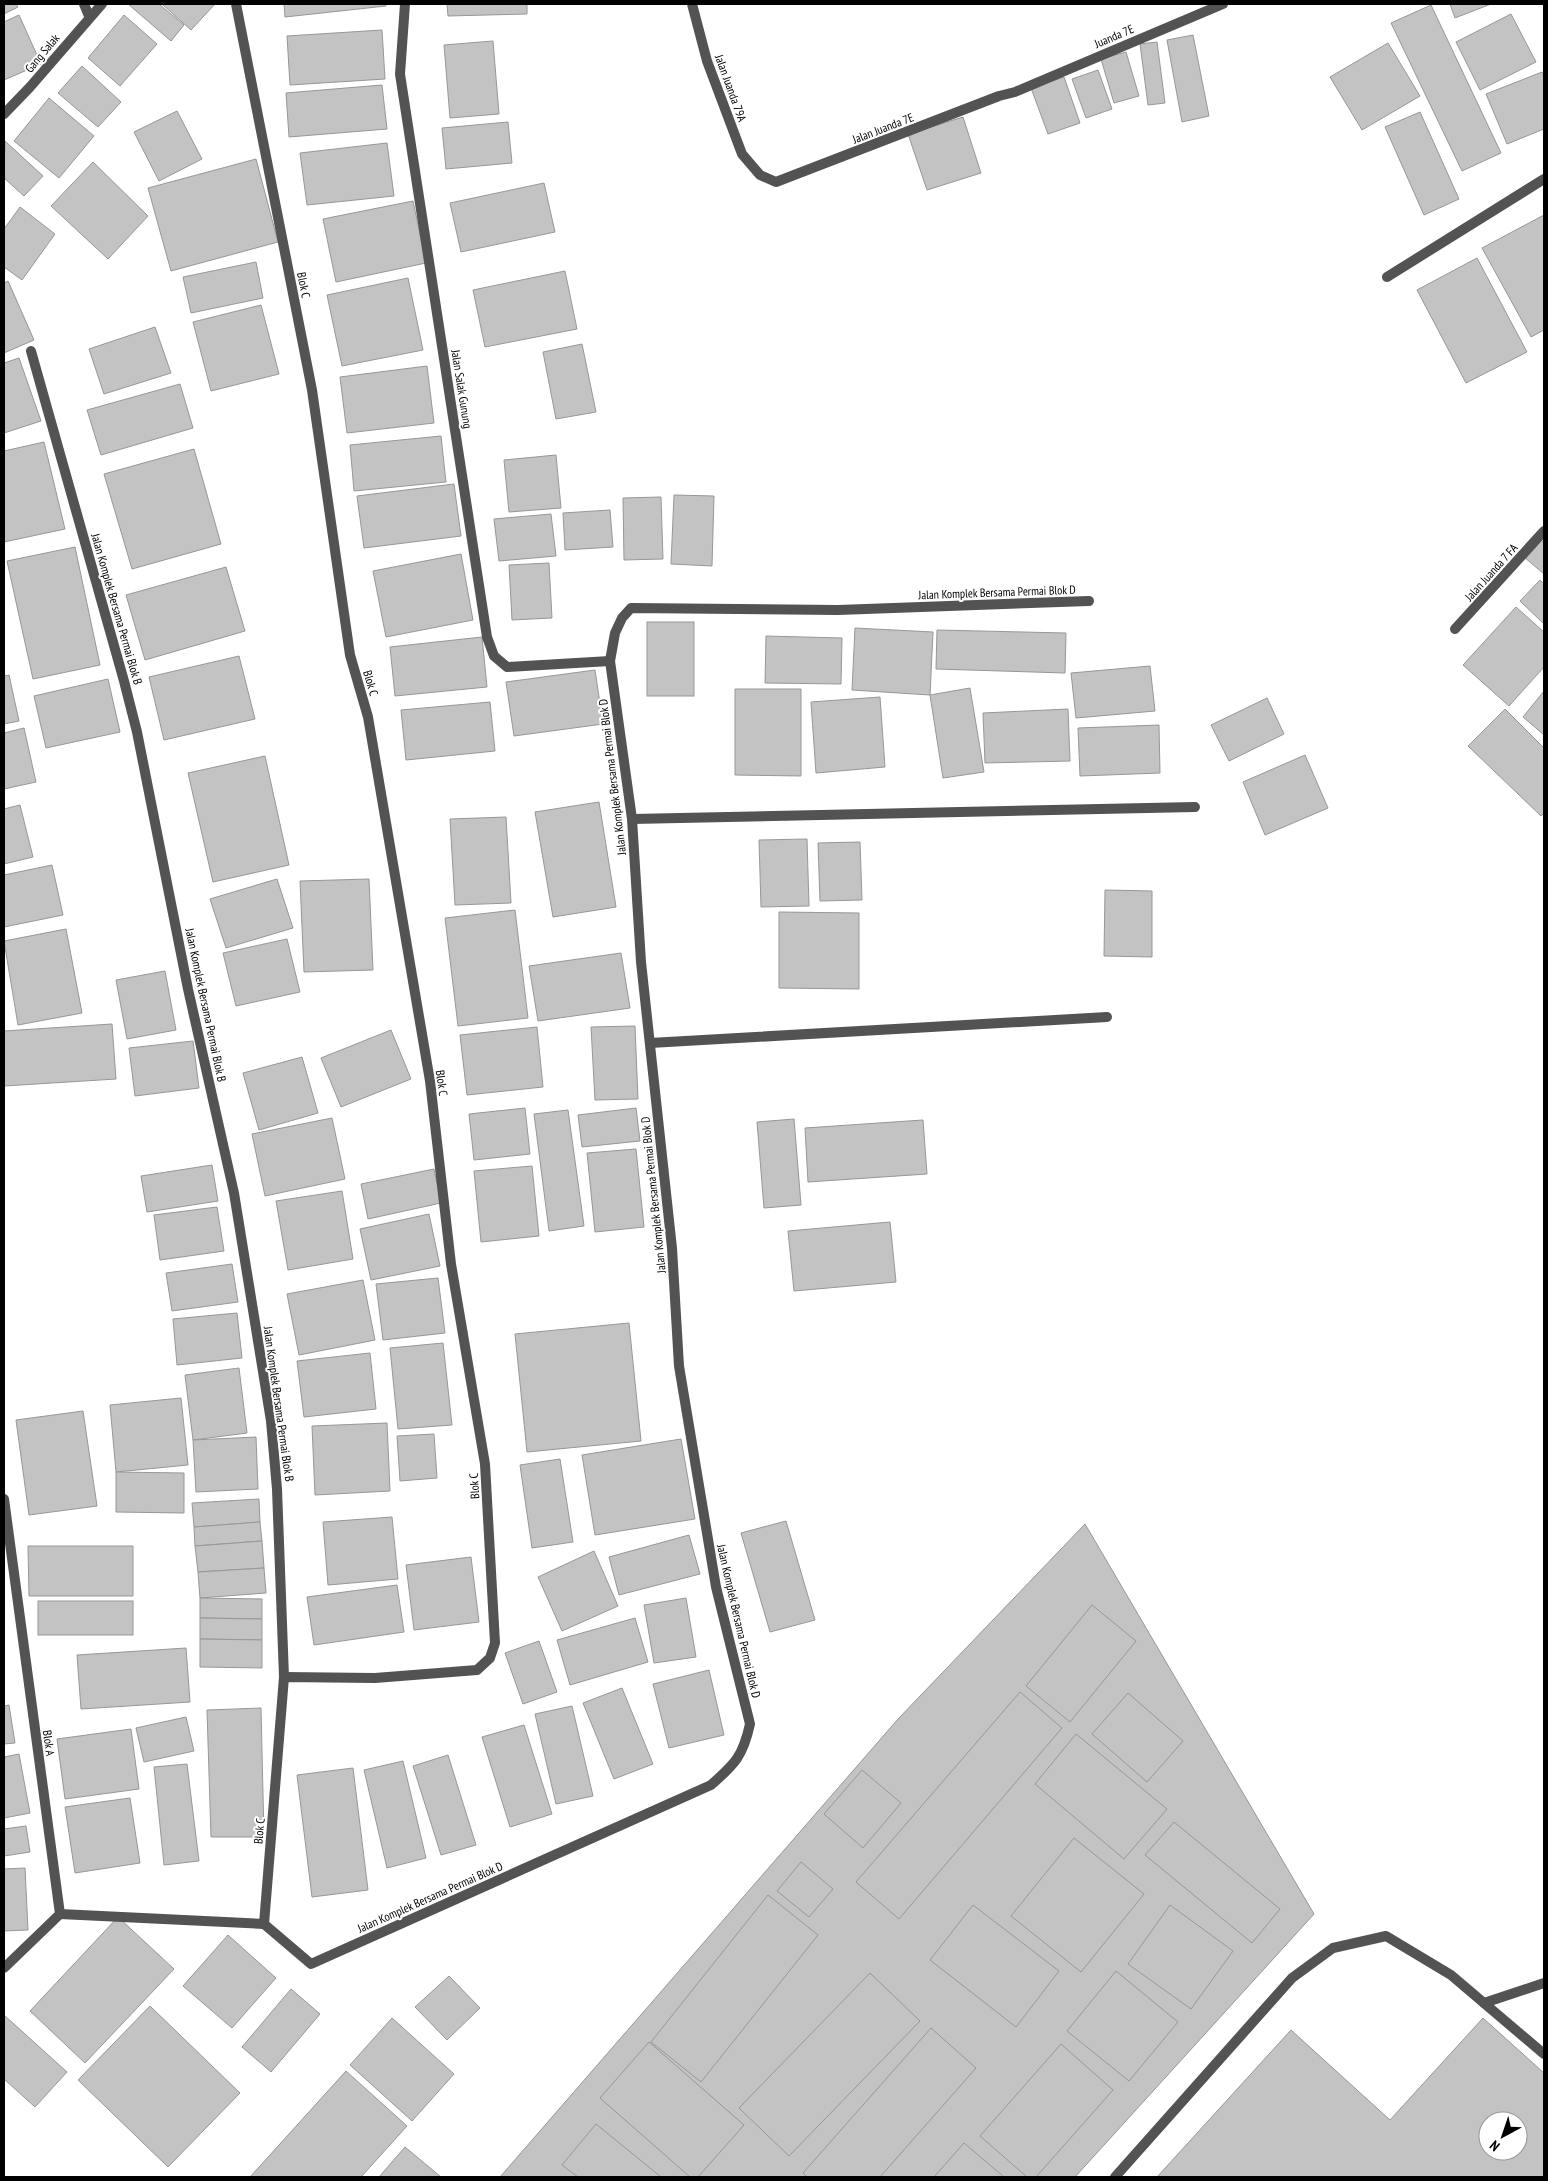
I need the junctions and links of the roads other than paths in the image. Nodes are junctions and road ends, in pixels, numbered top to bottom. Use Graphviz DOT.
graph roads {
  1 [pos="84,4"];
  2 [pos="102,4"];
  3 [pos="236,4"];
  4 [pos="405,4"];
  5 [pos="692,4"];
  6 [pos="1223,4"];
  7 [pos="89,16"];
  8 [pos="1015,92"];
  9 [pos="4,114"];
  10 [pos="760,175"];
  11 [pos="1544,179"];
  12 [pos="1387,277"];
  13 [pos="31,351"];
  14 [pos="1544,531"];
  15 [pos="1089,601"];
  16 [pos="1455,629"];
  17 [pos="610,661"];
  18 [pos="1195,807"];
  19 [pos="632,820"];
  20 [pos="1107,1017"];
  21 [pos="650,1043"];
  22 [pos="4,1499"];
  23 [pos="284,1677"];
  24 [pos="60,1914"];
  25 [pos="264,1924"];
  26 [pos="4,1968"];
  27 [pos="1544,1983"];
  28 [pos="1484,2003"];
  29 [pos="1544,2054"];
  30 [pos="1115,2177"];
  1 -- 7 [label="street"];
  2 -- 7 [label="street, Gang Salak"];
  3 -- 23 [label="street, Blok C"];
  4 -- 17 [label="street, Jalan Salak Gunung"];
  5 -- 10 [label="street, Jalan Juanda 79A"];
  6 -- 8 [label="street, Juanda 7E"];
  7 -- 9 [label="street, Gang Salak"];
  8 -- 10 [label="street, Jalan Juanda 7E"];
  11 -- 12 [label="street"];
  13 -- 23 [label="street, Jalan Komplek Bersama Permai Blok B"];
  14 -- 16 [label="street, Jalan Juanda 7 FA"];
  15 -- 17 [label="street, Jalan Komplek Bersama Permai Blok D"];
  17 -- 19 [label="street, Jalan Komplek Bersama Permai Blok D"];
  18 -- 19 [label="street"];
  19 -- 21 [label="street, Jalan Komplek Bersama Permai Blok D"];
  20 -- 21 [label="street"];
  21 -- 25 [label="street, Jalan Komplek Bersama Permai Blok D"];
  22 -- 24 [label="street, Blok A"];
  23 -- 25 [label="street, Blok C"];
  24 -- 25 [label="street"];
  24 -- 26 [label="street"];
  27 -- 28 [label="street"];
  28 -- 29 [label="street"];
  28 -- 30 [label="street"];
}
